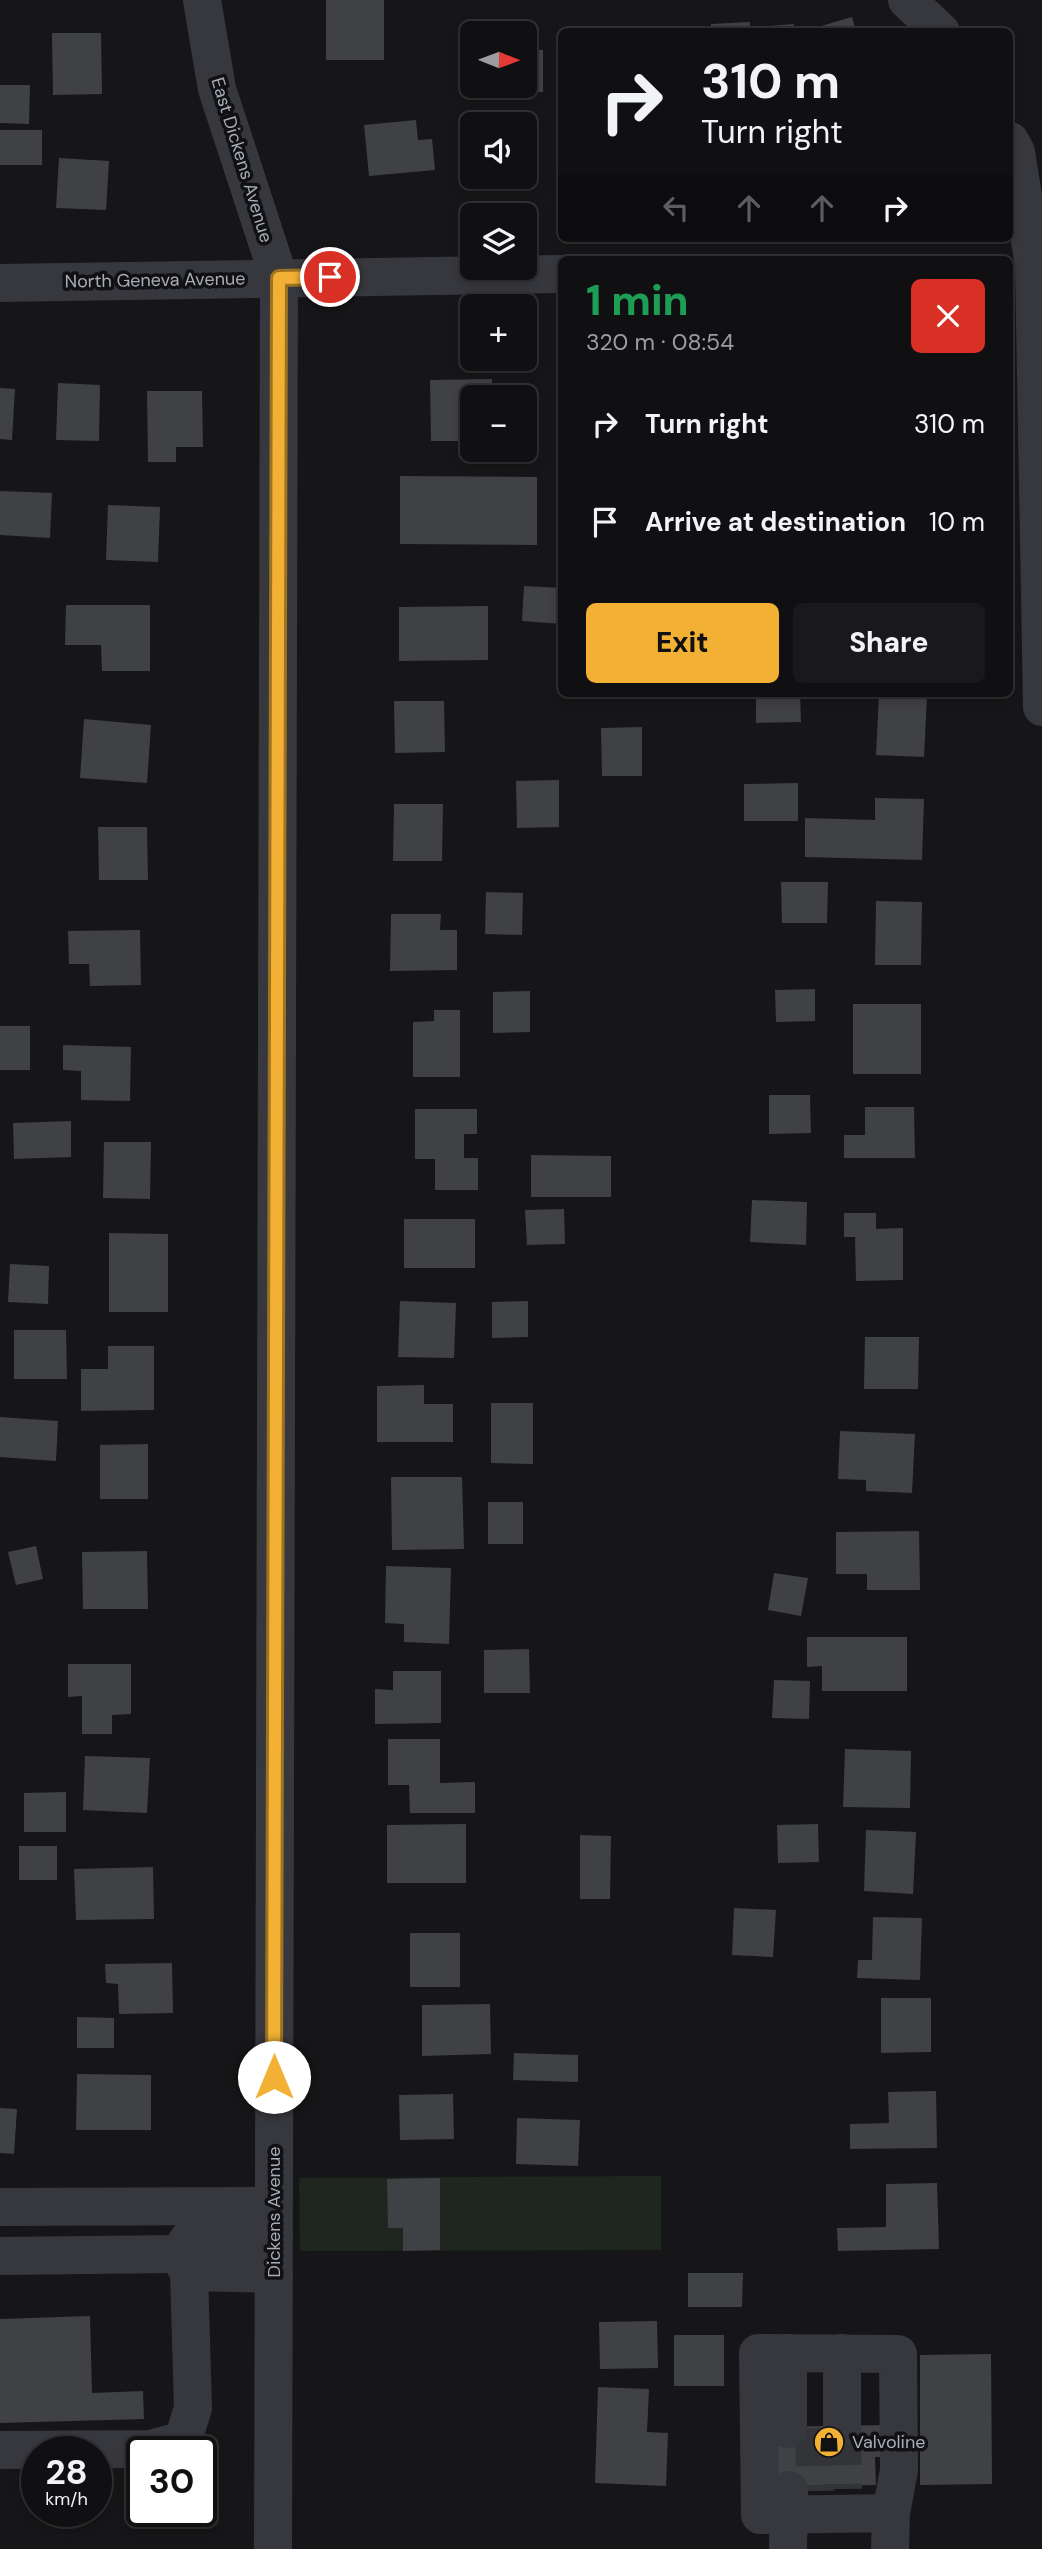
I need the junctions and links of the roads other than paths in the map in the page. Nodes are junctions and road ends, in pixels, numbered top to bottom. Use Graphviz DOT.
graph roads {
  1 [pos="202,0"];
  2 [pos="907,0"];
  3 [pos="937,28"];
  4 [pos="1013,146"];
  5 [pos="1029,267"];
  6 [pos="558,274"];
  7 [pos="279,278"];
  8 [pos="0,283"];
  9 [pos="1042,707"];
  10 [pos="0,2207"];
  11 [pos="274,2221"];
  12 [pos="0,2256"];
  13 [pos="183,2263"];
  14 [pos="274,2274"];
  15 [pos="814,2353"];
  16 [pos="0,2450"];
  17 [pos="812,2509"];
  18 [pos="890,2531"];
  19 [pos="272,2549"];
  1 -- 7 [label="street, East Dickens Avenue"];
  2 -- 3 [label="street"];
  4 -- 5 [label="street"];
  5 -- 9 [label="street"];
  6 -- 7 [label="street, North Geneva Avenue"];
  7 -- 8 [label="street, North Geneva Avenue"];
  7 -- 11 [label="street, Dickens Avenue"];
  10 -- 11 [label="street"];
  11 -- 13 [label="street"];
  11 -- 14 [label="street, Dickens Avenue"];
  12 -- 13 [label="street"];
  13 -- 14 [label="street"];
  13 -- 16 [label="street"];
  14 -- 19 [label="street, Dickens Avenue"];
  15 -- 15 [label="street"];
  15 -- 17 [label="street"];
  15 -- 18 [label="street"];
  17 -- 18 [label="street"];
}
